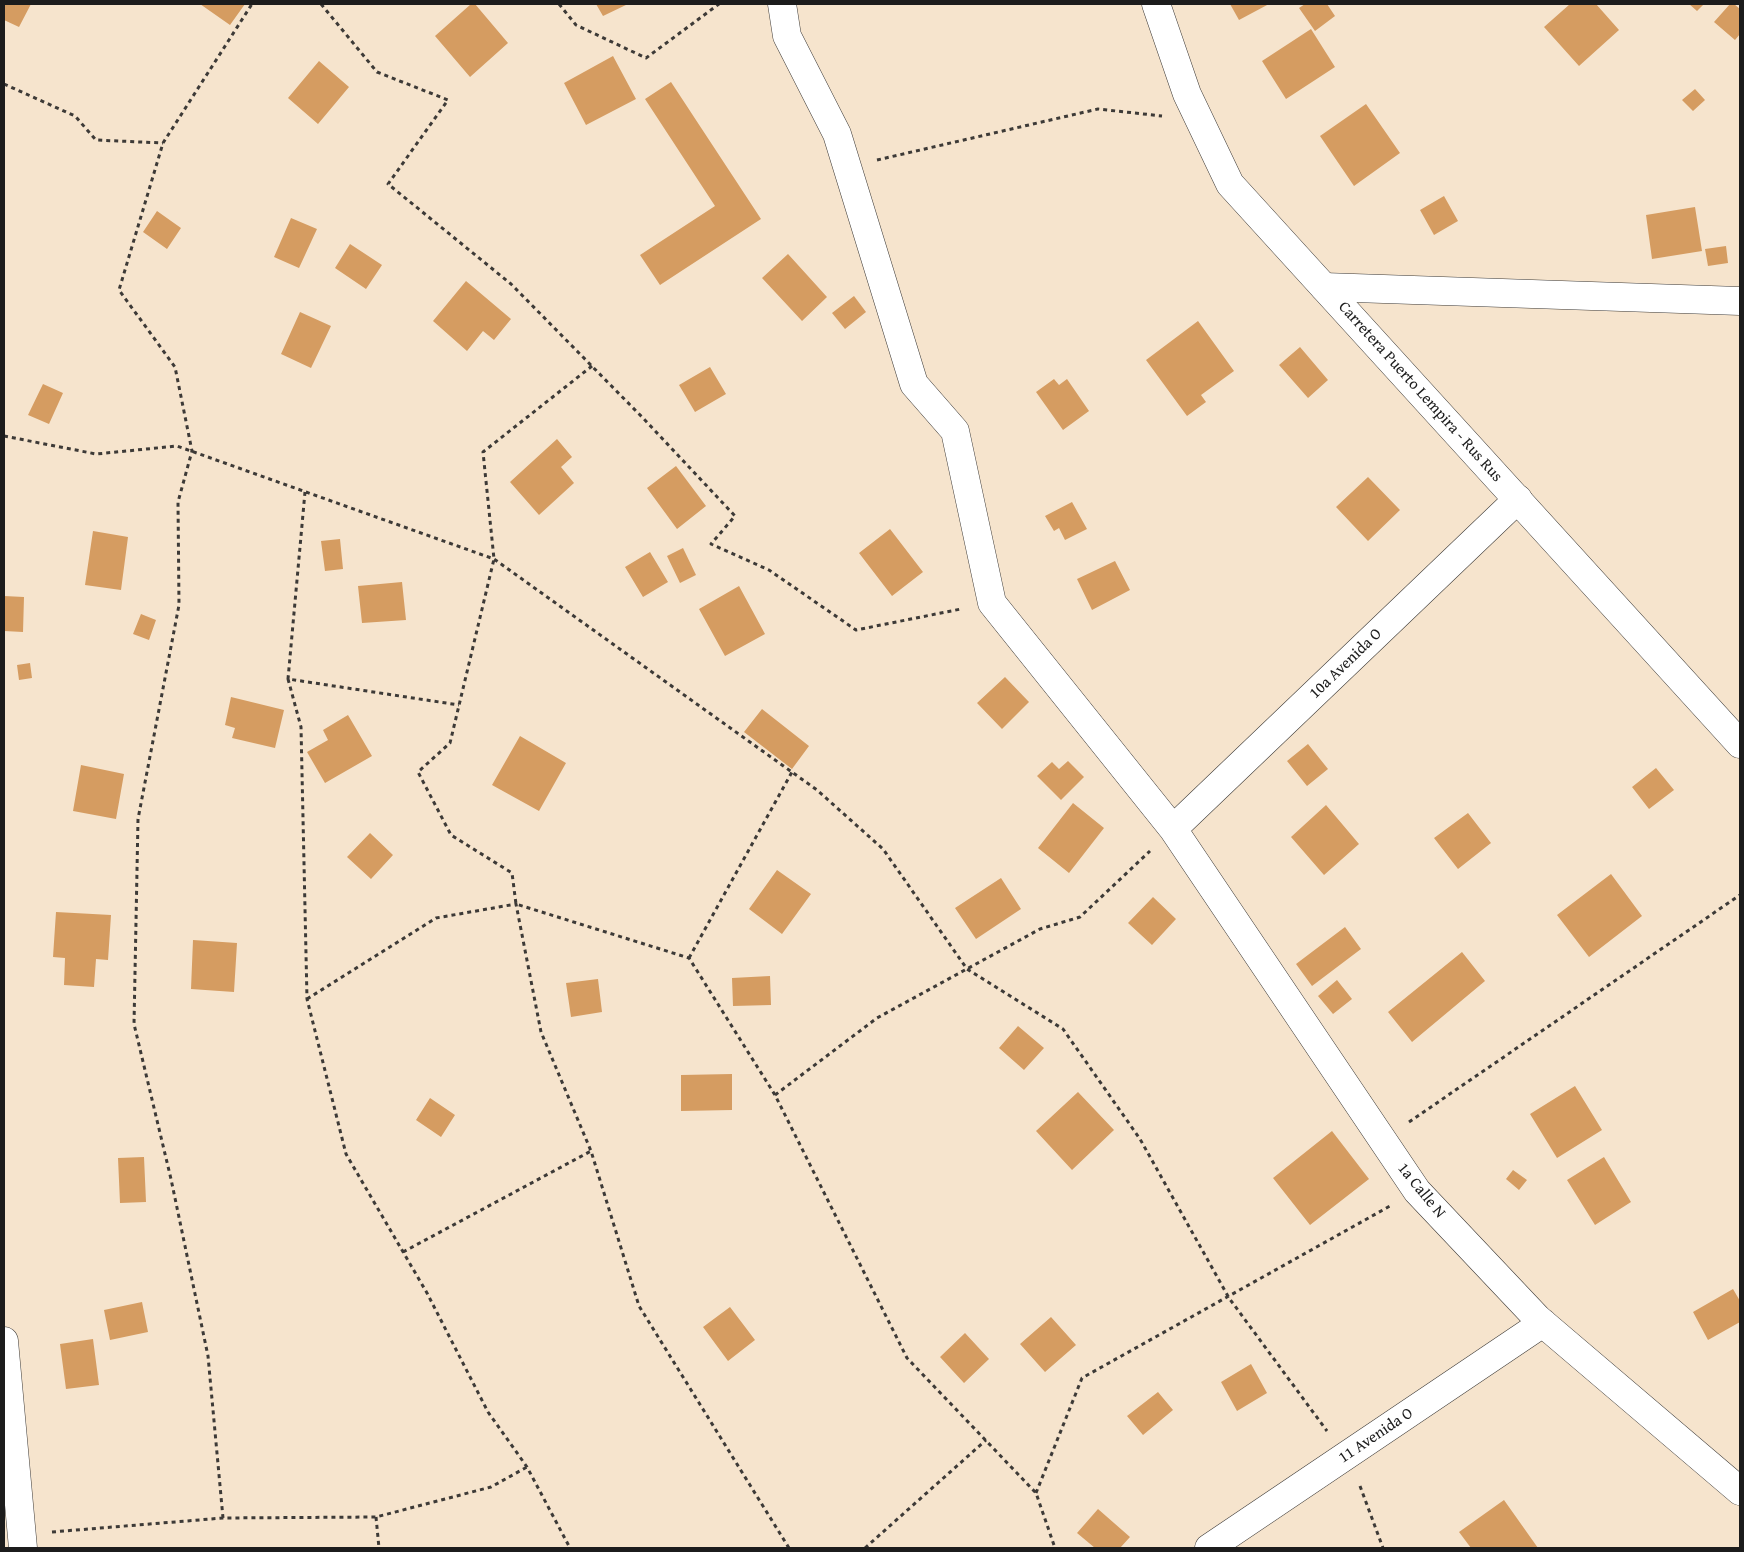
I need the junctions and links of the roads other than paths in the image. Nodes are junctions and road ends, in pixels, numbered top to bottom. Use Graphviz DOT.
graph roads {
  1 [pos="782,4"];
  2 [pos="1156,4"];
  3 [pos="1324,287"];
  4 [pos="1740,301"];
  5 [pos="1518,499"];
  6 [pos="1740,744"];
  7 [pos="1173,829"];
  8 [pos="1543,1324"];
  9 [pos="4,1341"];
  10 [pos="1740,1491"];
  11 [pos="23,1541"];
  12 [pos="1209,1548"];
  1 -- 7 [label="street, 1a Calle N"];
  2 -- 3 [label="street, Carretera Puerto Lempira - Rus Rus"];
  3 -- 4 [label="street"];
  3 -- 5 [label="street, Carretera Puerto Lempira - Rus Rus"];
  5 -- 6 [label="street, Carretera Puerto Lempira - Rus Rus"];
  5 -- 7 [label="street, 10a Avenida O"];
  7 -- 8 [label="street, 1a Calle N"];
  8 -- 10 [label="street, 1a Calle N"];
  8 -- 12 [label="street, 11 Avenida O"];
  9 -- 11 [label="street"];
}
